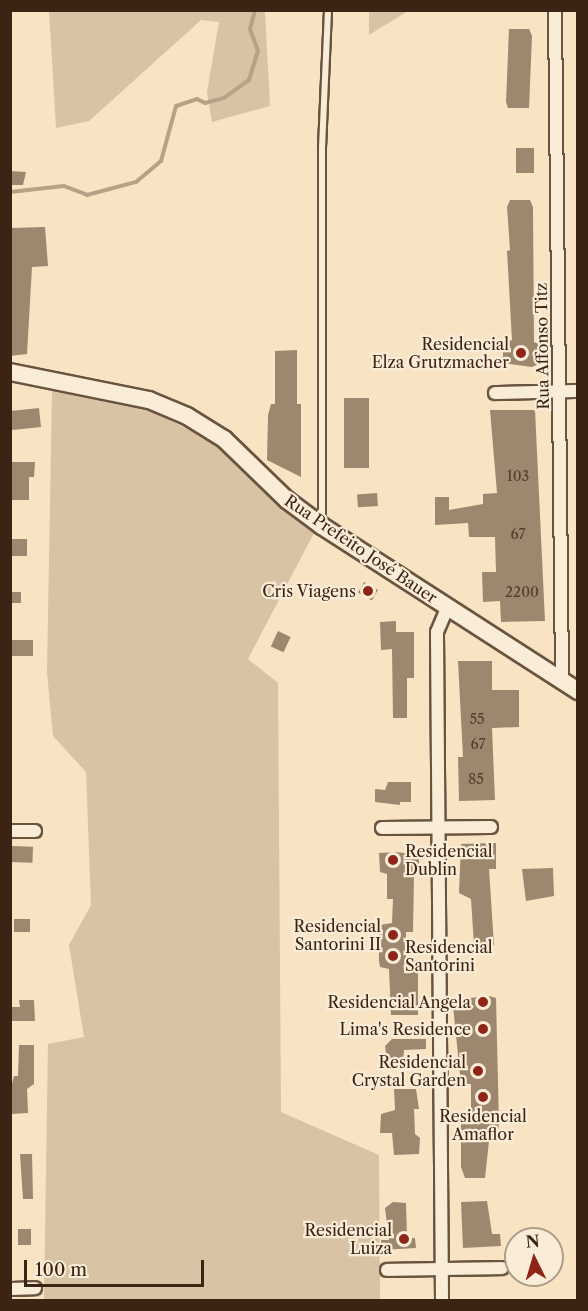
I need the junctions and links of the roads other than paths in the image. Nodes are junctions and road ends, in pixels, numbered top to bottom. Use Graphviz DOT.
graph roads {
  1 [pos="328,10"];
  2 [pos="555,10"];
  3 [pos="10,372"];
  4 [pos="578,391"];
  5 [pos="559,392"];
  6 [pos="495,393"];
  7 [pos="322,526"];
  8 [pos="447,608"];
  9 [pos="562,681"];
  10 [pos="578,691"];
  11 [pos="491,827"];
  12 [pos="382,828"];
  13 [pos="438,828"];
  14 [pos="10,831"];
  15 [pos="35,831"];
  16 [pos="502,1268"];
  17 [pos="442,1269"];
  18 [pos="387,1270"];
  19 [pos="35,1288"];
  20 [pos="10,1289"];
  21 [pos="442,1300"];
  1 -- 7 [label="lane"];
  2 -- 5 [label="street, Rua Affonso Titz"];
  3 -- 7 [label="street, Rua Prefeito José Bauer"];
  4 -- 5 [label="street"];
  5 -- 6 [label="street"];
  5 -- 9 [label="street, Rua Affonso Titz"];
  7 -- 8 [label="street, Rua Prefeito José Bauer"];
  8 -- 9 [label="street, Rua Prefeito José Bauer"];
  8 -- 13 [label="street"];
  9 -- 10 [label="street, Rua Prefeito José Bauer"];
  11 -- 13 [label="street"];
  12 -- 13 [label="street"];
  13 -- 17 [label="street"];
  14 -- 15 [label="street"];
  16 -- 17 [label="street"];
  17 -- 18 [label="street"];
  17 -- 21 [label="street"];
  19 -- 20 [label="street"];
}
